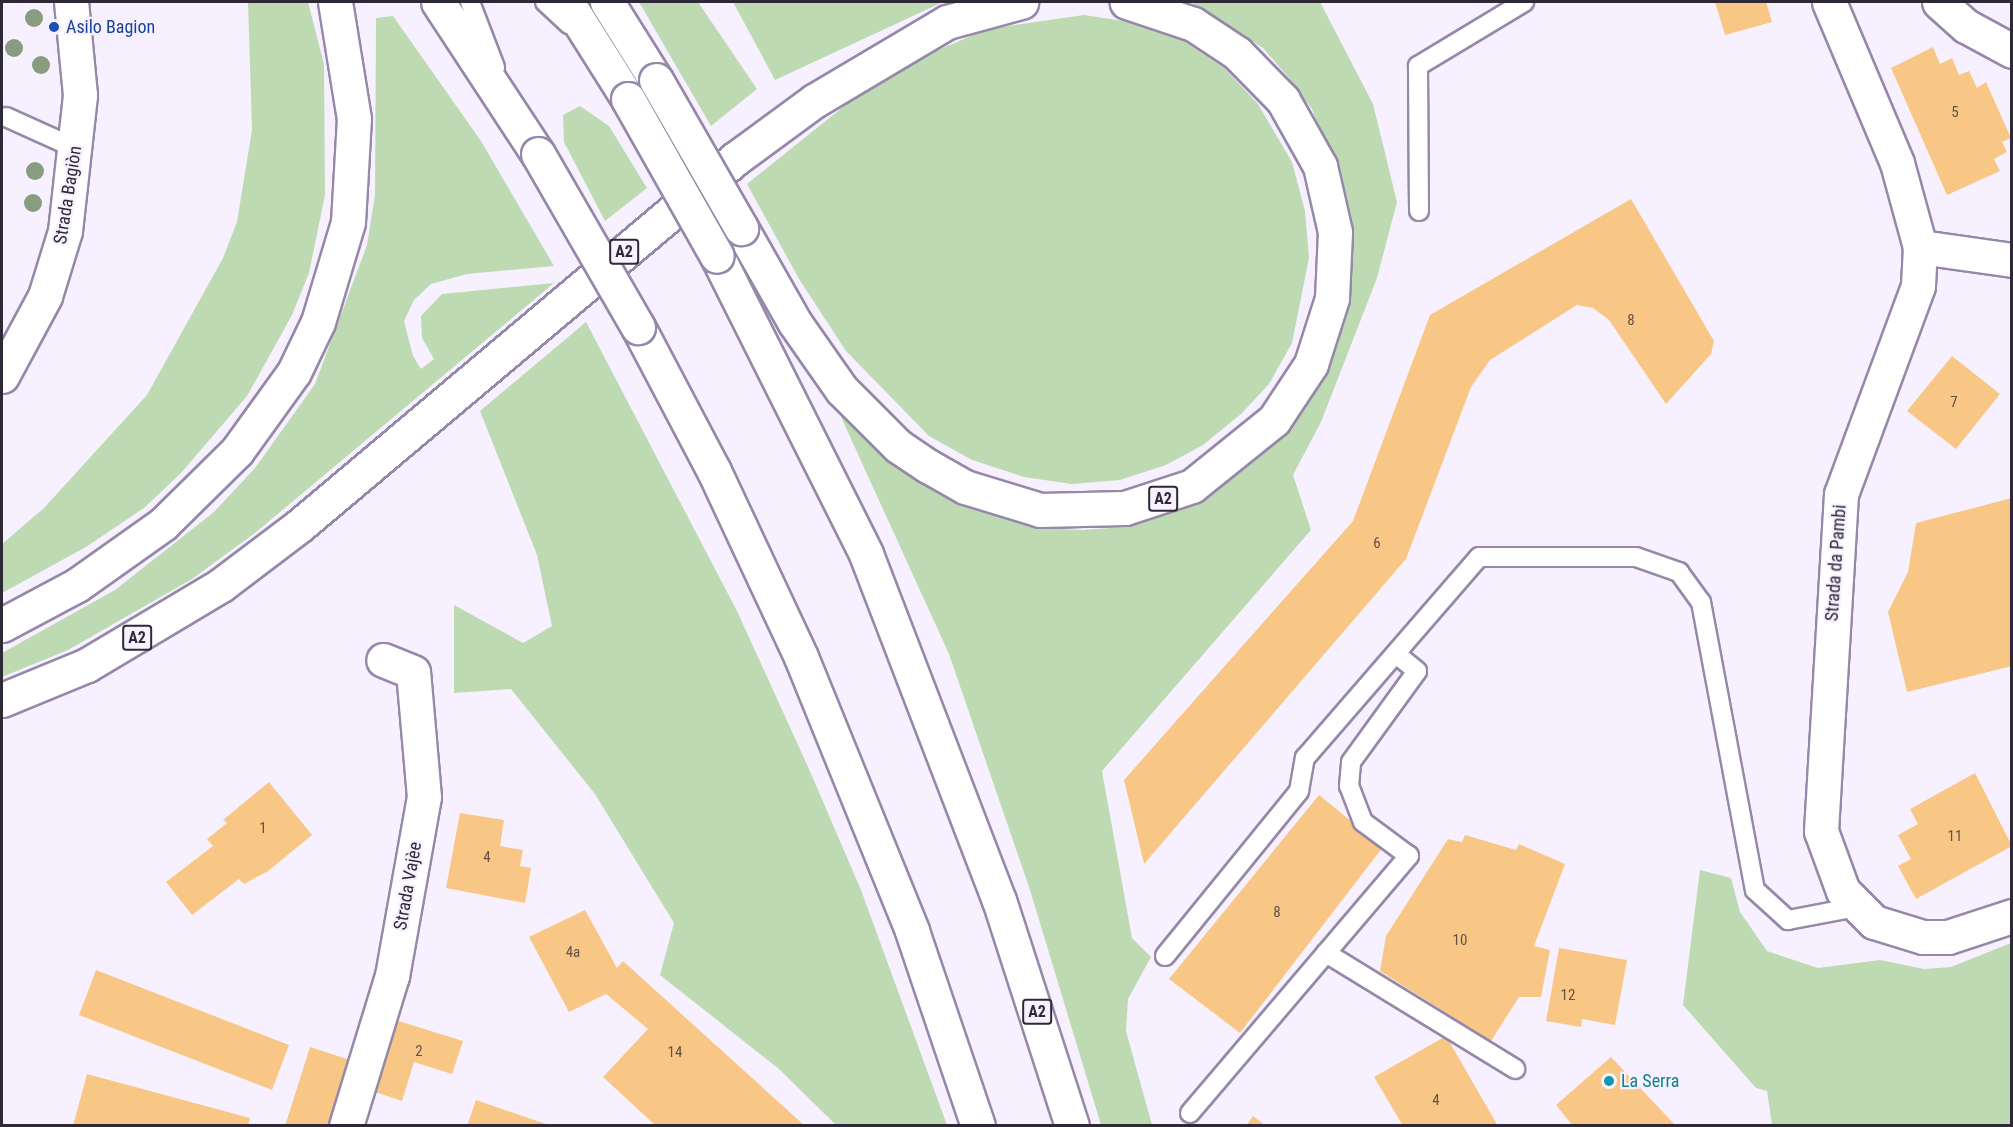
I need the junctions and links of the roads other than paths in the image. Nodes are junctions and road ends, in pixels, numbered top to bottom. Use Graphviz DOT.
graph roads {
  1 [pos="71,2"];
  2 [pos="335,2"];
  3 [pos="438,2"];
  4 [pos="470,2"];
  5 [pos="545,2"];
  6 [pos="567,2"];
  7 [pos="607,2"];
  8 [pos="1020,2"];
  9 [pos="1128,2"];
  10 [pos="1524,2"];
  11 [pos="1829,2"];
  12 [pos="1939,2"];
  13 [pos="2012,51"];
  14 [pos="622,89"];
  15 [pos="6,117"];
  16 [pos="533,146"];
  17 [pos="77,149"];
  18 [pos="1419,211"];
  19 [pos="1920,247"];
  20 [pos="2012,260"];
  21 [pos="2,376"];
  22 [pos="2,625"];
  23 [pos="1396,654"];
  24 [pos="383,660"];
  25 [pos="2,700"];
  26 [pos="1856,907"];
  27 [pos="2012,916"];
  28 [pos="1326,953"];
  29 [pos="1165,956"];
  30 [pos="1515,1069"];
  31 [pos="1190,1113"];
  32 [pos="345,1125"];
  33 [pos="978,1125"];
  34 [pos="1072,1125"];
  1 -- 17 [label="main road, Strada Bagiòn"];
  2 -- 22 [label="main road"];
  3 -- 16 [label="main road, A2"];
  4 -- 16 [label="lane"];
  5 -- 14 [label="lane"];
  6 -- 14 [label="main road, A2"];
  7 -- 9 [label="main road, A2, bridge"];
  8 -- 25 [label="main road, A2"];
  10 -- 18 [label="lane"];
  11 -- 19 [label="main road, Strada da Pambi"];
  12 -- 13 [label="main road"];
  14 -- 34 [label="main road, A2, bridge"];
  15 -- 17 [label="lane"];
  16 -- 33 [label="main road, A2, bridge"];
  17 -- 21 [label="main road, Strada Bagiòn"];
  19 -- 20 [label="main road"];
  19 -- 26 [label="main road, Strada da Pambi"];
  23 -- 26 [label="lane"];
  23 -- 28 [label="lane"];
  23 -- 29 [label="lane"];
  24 -- 32 [label="main road, Strada Vajèe"];
  26 -- 27 [label="main road, Strada da Pambi"];
  28 -- 30 [label="lane"];
  28 -- 31 [label="lane"];
}
